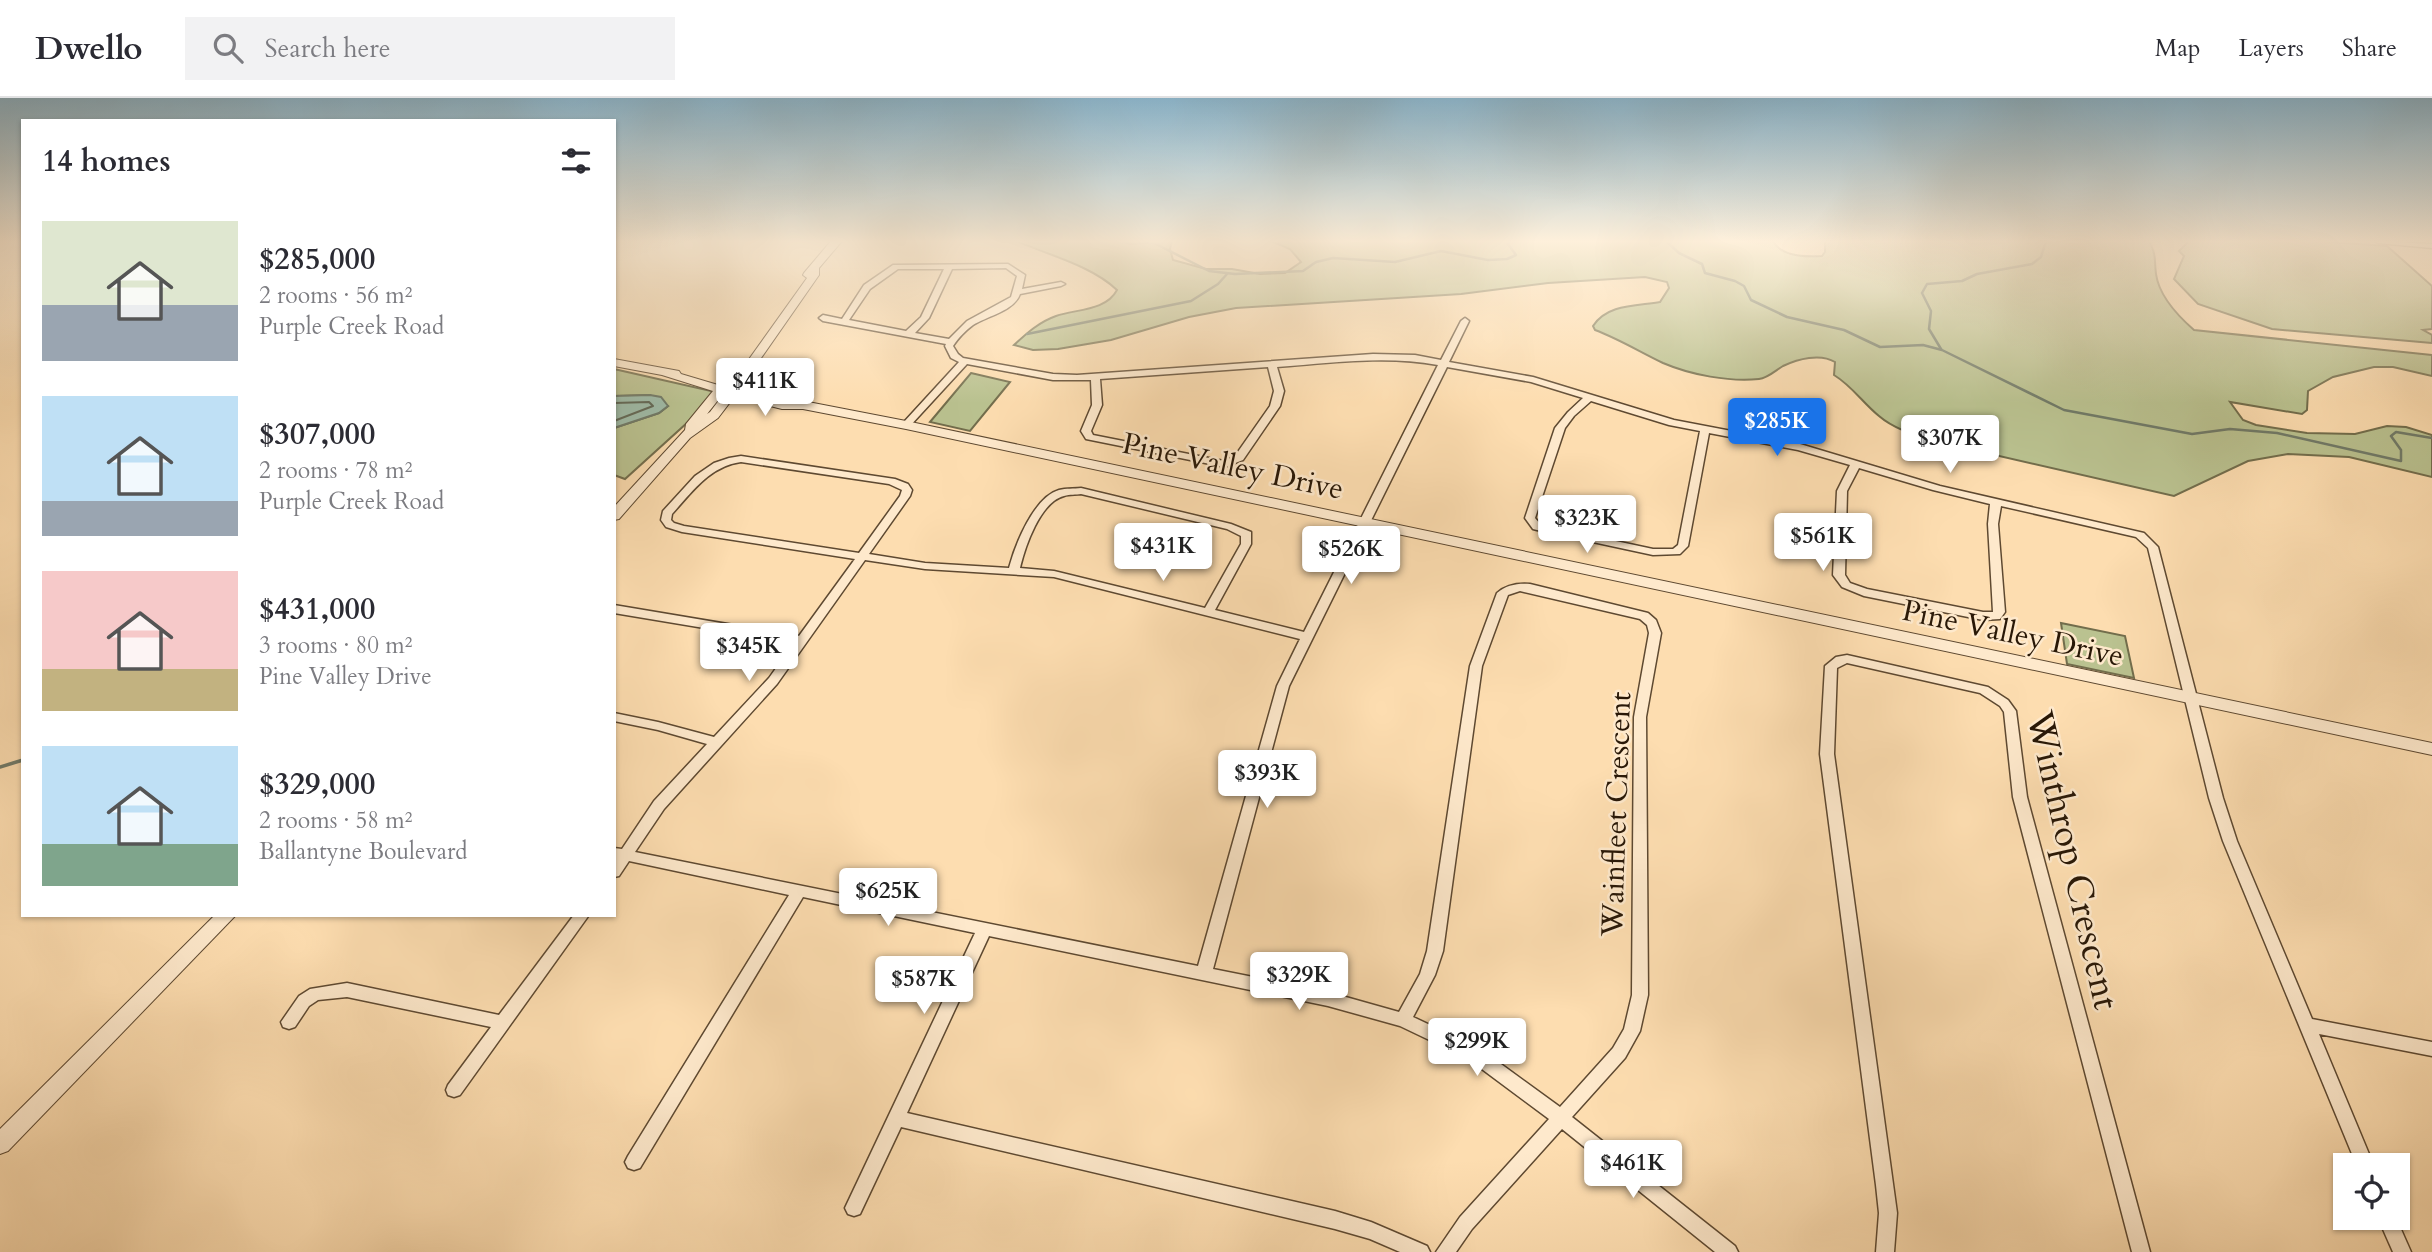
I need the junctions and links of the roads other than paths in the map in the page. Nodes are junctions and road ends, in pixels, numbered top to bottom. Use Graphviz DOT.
graph roads {
  1 [pos="797,295"];
  2 [pos="862,295"];
  3 [pos="936,295"];
  4 [pos="1016,295"];
  5 [pos="823,318"];
  6 [pos="1465,321"];
  7 [pos="844,322"];
  8 [pos="908,334"];
  9 [pos="950,342"];
  10 [pos="616,362"];
  11 [pos="964,362"];
  12 [pos="1443,363"];
  13 [pos="1272,364"];
  14 [pos="1095,377"];
  15 [pos="728,388"];
  16 [pos="1590,397"];
  17 [pos="906,425"];
  18 [pos="1705,430"];
  19 [pos="1855,465"];
  20 [pos="1996,501"];
  21 [pos="616,514"];
  22 [pos="1366,521"];
  23 [pos="862,556"];
  24 [pos="1013,572"];
  25 [pos="616,609"];
  26 [pos="1209,611"];
  27 [pos="1307,637"];
  28 [pos="802,640"];
  29 [pos="2192,698"];
  30 [pos="616,717"];
  31 [pos="718,743"];
  32 [pos="2432,749"];
  33 [pos="620,854"];
  34 [pos="799,891"];
  35 [pos="225,917"];
  36 [pos="581,917"];
  37 [pos="984,930"];
  38 [pos="1204,973"];
  39 [pos="1403,1020"];
  40 [pos="289,1021"];
  41 [pos="503,1023"];
  42 [pos="2308,1026"];
  43 [pos="2432,1049"];
  44 [pos="454,1090"];
  45 [pos="897,1118"];
  46 [pos="1561,1118"];
  47 [pos="0,1144"];
  48 [pos="2361,1153"];
  49 [pos="634,1162"];
  50 [pos="854,1208"];
  51 [pos="2393,1230"];
  52 [pos="1420,1252"];
  53 [pos="1445,1252"];
  54 [pos="1729,1252"];
  55 [pos="1885,1252"];
  56 [pos="2141,1252"];
  57 [pos="2402,1252"];
  1 -- 15 [label="street"];
  2 -- 7 [label="street"];
  3 -- 8 [label="street"];
  4 -- 9 [label="street"];
  5 -- 7 [label="street"];
  6 -- 12 [label="street"];
  7 -- 8 [label="street"];
  8 -- 9 [label="street"];
  9 -- 11 [label="street"];
  10 -- 15 [label="street, Pine Valley Drive"];
  11 -- 14 [label="street"];
  11 -- 17 [label="street"];
  12 -- 13 [label="street"];
  12 -- 16 [label="street"];
  12 -- 22 [label="street"];
  13 -- 14 [label="street"];
  13 -- 14 [label="street"];
  15 -- 17 [label="street, Pine Valley Drive"];
  15 -- 21 [label="street"];
  16 -- 18 [label="street"];
  16 -- 18 [label="street"];
  17 -- 22 [label="street, Pine Valley Drive"];
  18 -- 19 [label="street"];
  19 -- 20 [label="street"];
  19 -- 20 [label="street"];
  20 -- 29 [label="street"];
  22 -- 27 [label="street"];
  22 -- 29 [label="street, Pine Valley Drive"];
  23 -- 23 [label="street"];
  23 -- 24 [label="street"];
  23 -- 28 [label="street"];
  24 -- 26 [label="street"];
  24 -- 26 [label="street"];
  25 -- 28 [label="street"];
  26 -- 27 [label="street"];
  27 -- 38 [label="street"];
  28 -- 31 [label="street"];
  29 -- 32 [label="street, Pine Valley Drive"];
  29 -- 42 [label="street"];
  30 -- 31 [label="street"];
  31 -- 33 [label="street"];
  33 -- 34 [label="street"];
  34 -- 37 [label="street"];
  34 -- 49 [label="street"];
  35 -- 47 [label="street"];
  36 -- 41 [label="street"];
  37 -- 38 [label="street"];
  37 -- 45 [label="street"];
  38 -- 39 [label="street"];
  39 -- 46 [label="street"];
  39 -- 46 [label="street, Wainfleet Crescent"];
  40 -- 41 [label="street"];
  41 -- 44 [label="street"];
  42 -- 43 [label="street"];
  42 -- 48 [label="street"];
  45 -- 50 [label="street"];
  45 -- 52 [label="street"];
  46 -- 53 [label="street"];
  46 -- 54 [label="street"];
  51 -- 57 [label="street"];
  55 -- 56 [label="street, Winthrop Crescent"];
}
